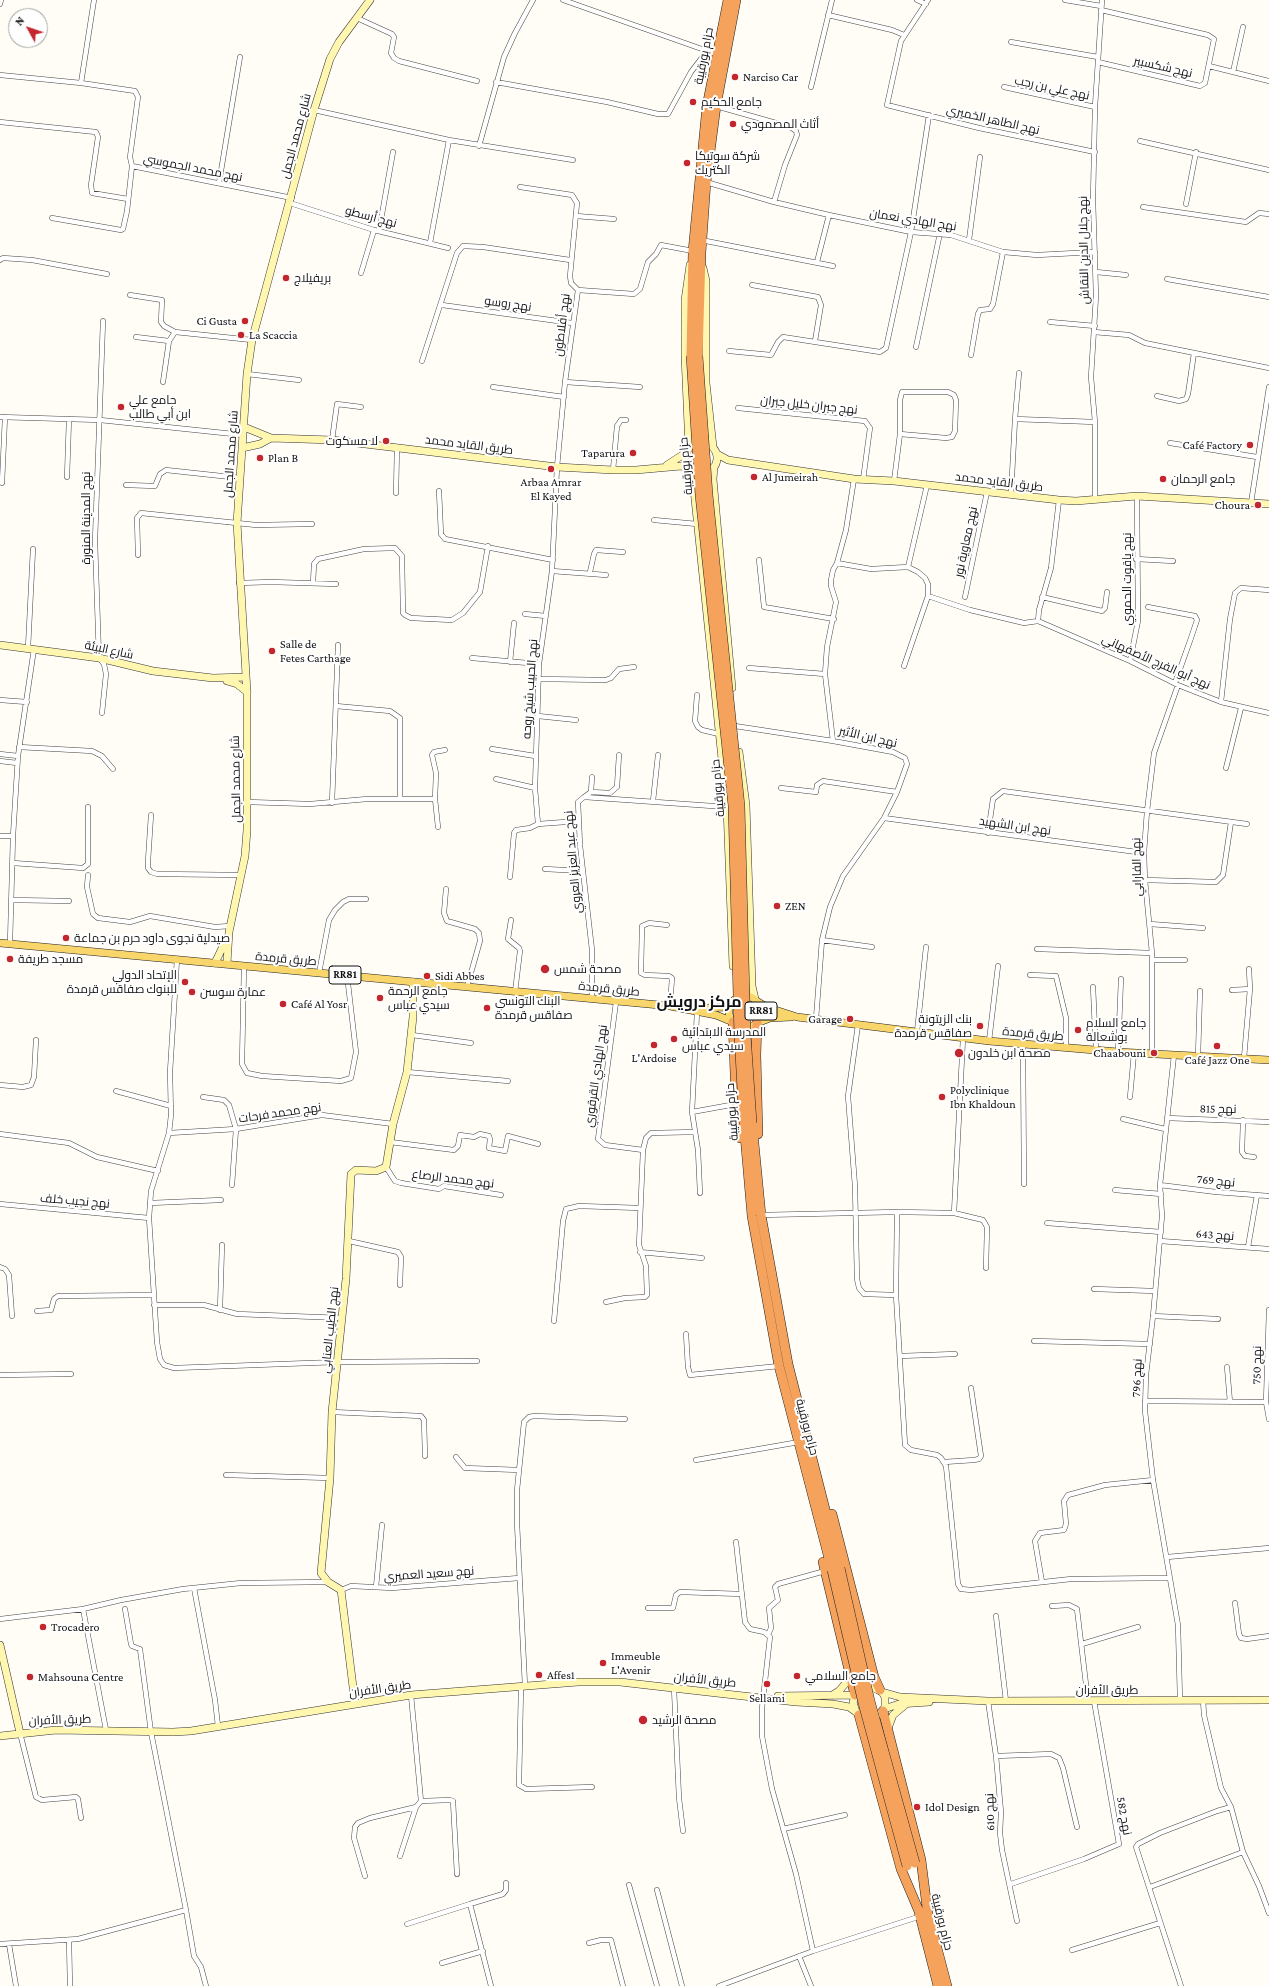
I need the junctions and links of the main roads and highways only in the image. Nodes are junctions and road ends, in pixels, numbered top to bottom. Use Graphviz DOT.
graph roads {
  1 [pos="370,0"];
  2 [pos="728,0"];
  3 [pos="736,0"];
  4 [pos="697,252"];
  5 [pos="244,427"];
  6 [pos="271,438"];
  7 [pos="242,448"];
  8 [pos="688,450"];
  9 [pos="715,450"];
  10 [pos="728,460"];
  11 [pos="665,466"];
  12 [pos="715,466"];
  13 [pos="691,469"];
  14 [pos="1269,504"];
  15 [pos="0,645"];
  16 [pos="730,655"];
  17 [pos="712,656"];
  18 [pos="244,663"];
  19 [pos="227,679"];
  20 [pos="246,679"];
  21 [pos="247,692"];
  22 [pos="728,850"];
  23 [pos="748,852"];
  24 [pos="230,929"];
  25 [pos="0,943"];
  26 [pos="215,962"];
  27 [pos="227,963"];
  28 [pos="413,982"];
  29 [pos="756,1000"];
  30 [pos="733,1002"];
  31 [pos="693,1010"];
  32 [pos="798,1017"];
  33 [pos="733,1022"];
  34 [pos="757,1023"];
  35 [pos="1269,1060"];
  36 [pos="753,1181"];
  37 [pos="812,1452"];
  38 [pos="832,1569"];
  39 [pos="0,1645"];
  40 [pos="848,1668"];
  41 [pos="881,1691"];
  42 [pos="855,1695"];
  43 [pos="830,1696"];
  44 [pos="764,1697"];
  45 [pos="944,1699"];
  46 [pos="1269,1700"];
  47 [pos="355,1703"];
  48 [pos="908,1703"];
  49 [pos="883,1710"];
  50 [pos="858,1714"];
  51 [pos="888,1730"];
  52 [pos="20,1733"];
  53 [pos="0,1736"];
  54 [pos="924,1915"];
  55 [pos="938,1986"];
  56 [pos="947,1986"];
  1 -- 5 [label="main road, شارع محمد الجمل"];
  2 -- 4 [label="highway, حزام بورقيبة"];
  3 -- 4 [label="highway, حزام بورقيبة"];
  4 -- 8 [label="main road"];
  4 -- 9 [label="main road"];
  4 -- 36 [label="highway, حزام بورقيبة, bridge"];
  5 -- 6 [label="main road, طريق القايد محمد"];
  5 -- 7 [label="main road, شارع محمد الجمل"];
  6 -- 7 [label="main road, طريق القايد محمد"];
  6 -- 11 [label="main road, طريق القايد محمد"];
  7 -- 18 [label="main road, شارع محمد الجمل"];
  8 -- 9 [label="main road"];
  8 -- 11 [label="main road, طريق القايد محمد"];
  8 -- 13 [label="main road"];
  9 -- 10 [label="main road, طريق القايد محمد"];
  9 -- 12 [label="main road"];
  10 -- 12 [label="main road, طريق القايد محمد"];
  10 -- 14 [label="main road, طريق القايد محمد"];
  11 -- 13 [label="main road, طريق القايد محمد"];
  12 -- 13 [label="main road"];
  12 -- 16 [label="main road, حزام بورقيبة"];
  13 -- 17 [label="main road, حزام بورقيبة"];
  15 -- 19 [label="main road, شارع البيئة"];
  16 -- 17 [label="main road"];
  16 -- 23 [label="main road, حزام بورقيبة"];
  17 -- 22 [label="main road, حزام بورقيبة"];
  18 -- 19 [label="main road"];
  18 -- 20 [label="main road, شارع محمد الجمل"];
  19 -- 20 [label="main road, شارع البيئة"];
  19 -- 21 [label="main road"];
  20 -- 21 [label="main road, شارع محمد الجمل"];
  21 -- 24 [label="main road, شارع محمد الجمل"];
  22 -- 23 [label="main road"];
  22 -- 30 [label="main road, حزام بورقيبة"];
  23 -- 29 [label="main road, حزام بورقيبة"];
  24 -- 26 [label="main road, شارع محمد الجمل"];
  24 -- 27 [label="main road, شارع محمد الجمل"];
  25 -- 26 [label="main road, طريق قرمدة / RR81"];
  26 -- 27 [label="main road, طريق قرمدة / RR81"];
  27 -- 28 [label="main road, طريق قرمدة / RR81"];
  28 -- 31 [label="main road, طريق قرمدة / RR81"];
  28 -- 47 [label="main road, نهج الطيب العنابي"];
  29 -- 30 [label="main road, RR81"];
  29 -- 32 [label="main road, طريق قرمدة / RR81"];
  29 -- 34 [label="main road, RR81"];
  30 -- 31 [label="main road, طريق قرمدة / RR81"];
  30 -- 33 [label="main road, RR81"];
  31 -- 33 [label="main road, طريق قرمدة / RR81"];
  32 -- 34 [label="main road, طريق قرمدة / RR81"];
  32 -- 35 [label="main road, طريق قرمدة / RR81"];
  33 -- 34 [label="main road, RR81"];
  33 -- 36 [label="highway"];
  34 -- 36 [label="highway"];
  36 -- 37 [label="highway, حزام بورقيبة"];
  36 -- 38 [label="highway, حزام بورقيبة"];
  37 -- 38 [label="highway, حزام بورقيبة"];
  37 -- 41 [label="highway"];
  38 -- 40 [label="highway"];
  38 -- 54 [label="highway, حزام بورقيبة, bridge"];
  39 -- 52 [label="main road"];
  40 -- 42 [label="highway"];
  40 -- 43 [label="main road"];
  41 -- 42 [label="main road"];
  41 -- 45 [label="main road, طريق الأفران"];
  41 -- 49 [label="main road"];
  42 -- 43 [label="main road, طريق الأفران"];
  42 -- 50 [label="main road"];
  43 -- 44 [label="main road, طريق الأفران"];
  44 -- 47 [label="main road, طريق الأفران"];
  44 -- 50 [label="main road, طريق الأفران"];
  45 -- 46 [label="main road, طريق الأفران"];
  45 -- 48 [label="main road, طريق الأفران"];
  47 -- 52 [label="main road, طريق الأفران"];
  48 -- 49 [label="main road, طريق الأفران"];
  48 -- 51 [label="main road"];
  49 -- 50 [label="main road"];
  49 -- 51 [label="highway"];
  50 -- 54 [label="highway"];
  51 -- 54 [label="highway"];
  52 -- 53 [label="main road, طريق الأفران"];
  54 -- 55 [label="highway, حزام بورقيبة"];
  54 -- 56 [label="highway, حزام بورقيبة"];
}
